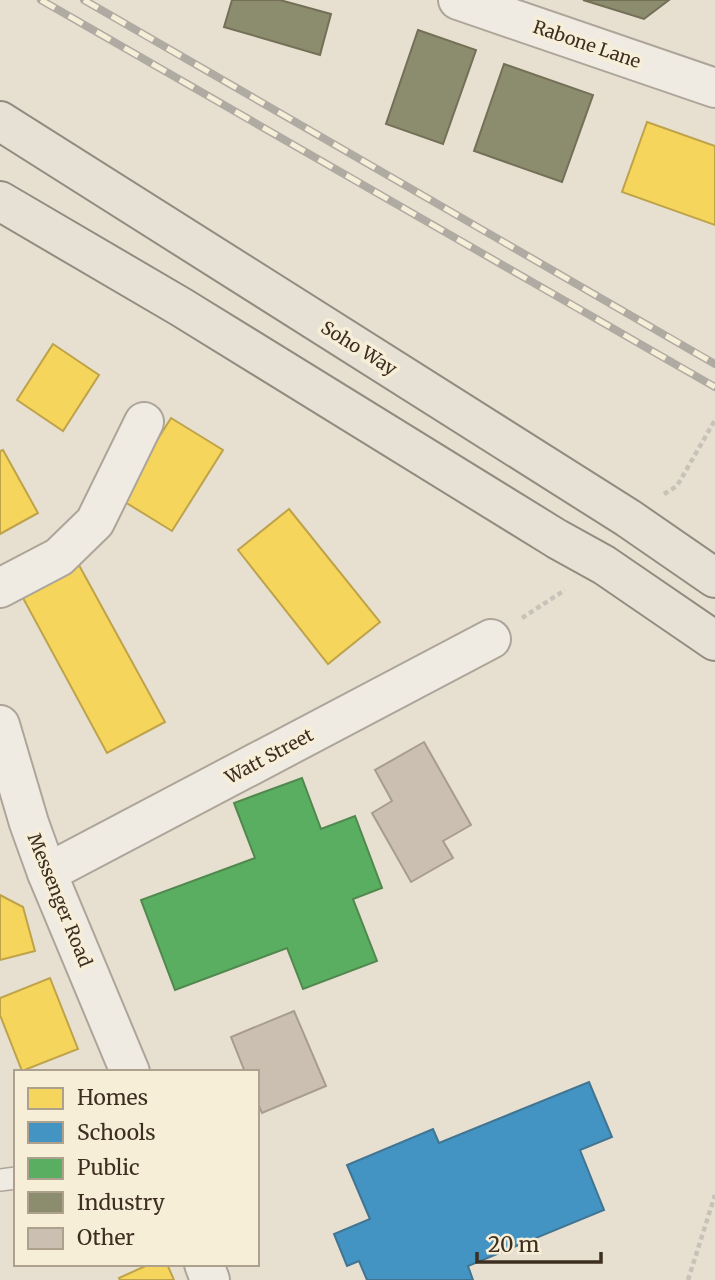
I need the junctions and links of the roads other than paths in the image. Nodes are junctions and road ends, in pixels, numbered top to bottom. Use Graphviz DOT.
graph roads {
  1 [pos="458,0"];
  2 [pos="715,88"];
  3 [pos="0,121"];
  4 [pos="0,201"];
  5 [pos="144,422"];
  6 [pos="715,578"];
  7 [pos="0,587"];
  8 [pos="491,639"];
  9 [pos="715,641"];
  10 [pos="0,725"];
  11 [pos="15,826"];
  12 [pos="47,873"];
  13 [pos="129,1070"];
  1 -- 2 [label="street, Rabone Lane"];
  3 -- 6 [label="main road, Soho Way"];
  4 -- 9 [label="main road"];
  5 -- 7 [label="street"];
  8 -- 12 [label="street, Watt Street"];
  10 -- 11 [label="street, Messenger Road"];
  11 -- 12 [label="street, Messenger Road"];
  12 -- 13 [label="street, Messenger Road"];
}
